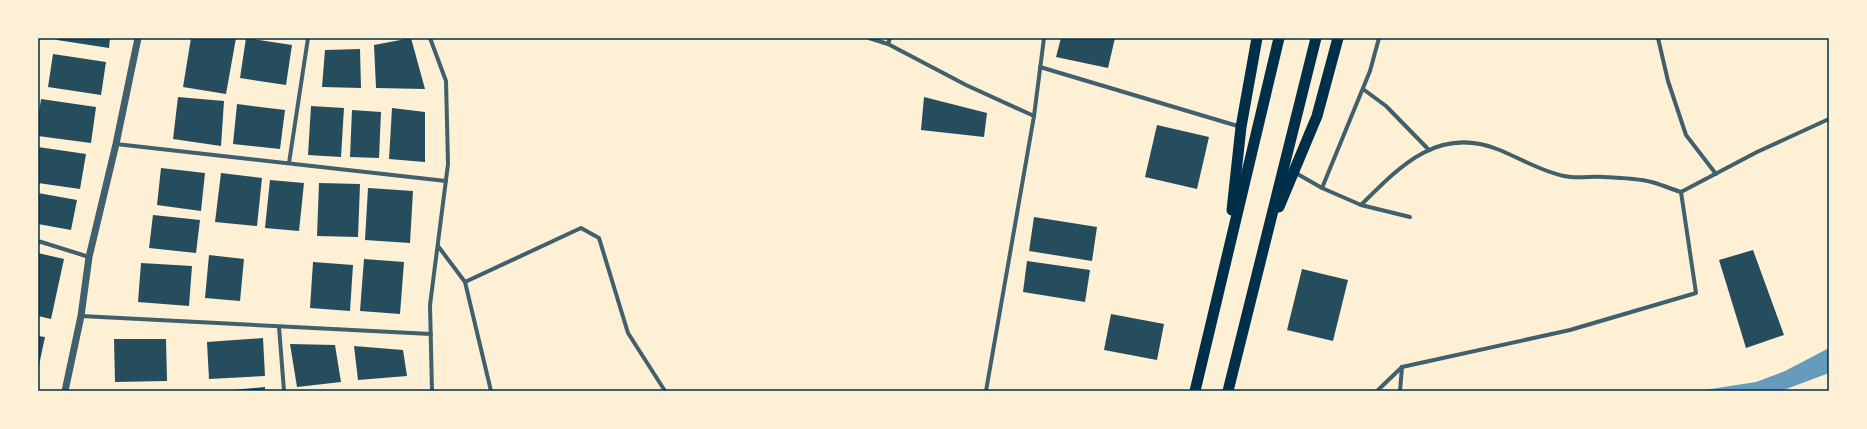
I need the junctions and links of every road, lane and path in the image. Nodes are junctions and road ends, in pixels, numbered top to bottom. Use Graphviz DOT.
graph roads {
  1 [pos="138,38"];
  2 [pos="308,38"];
  3 [pos="430,38"];
  4 [pos="869,38"];
  5 [pos="890,38"];
  6 [pos="1044,38"];
  7 [pos="1257,38"];
  8 [pos="1279,38"];
  9 [pos="1316,38"];
  10 [pos="1338,38"];
  11 [pos="1380,38"];
  12 [pos="1658,38"];
  13 [pos="888,44"];
  14 [pos="1040,67"];
  15 [pos="1363,89"];
  16 [pos="1034,116"];
  17 [pos="1829,119"];
  18 [pos="1241,127"];
  19 [pos="116,144"];
  20 [pos="1429,150"];
  21 [pos="289,164"];
  22 [pos="1294,172"];
  23 [pos="1716,174"];
  24 [pos="446,181"];
  25 [pos="1322,188"];
  26 [pos="1681,192"];
  27 [pos="1361,205"];
  28 [pos="1410,216"];
  29 [pos="38,242"];
  30 [pos="1263,244"];
  31 [pos="438,246"];
  32 [pos="89,257"];
  33 [pos="1227,258"];
  34 [pos="465,282"];
  35 [pos="81,316"];
  36 [pos="279,327"];
  37 [pos="431,334"];
  38 [pos="1402,367"];
  39 [pos="65,391"];
  40 [pos="284,391"];
  41 [pos="432,391"];
  42 [pos="491,391"];
  43 [pos="665,391"];
  44 [pos="986,391"];
  45 [pos="1195,391"];
  46 [pos="1228,391"];
  47 [pos="1377,391"];
  48 [pos="1400,391"];
  1 -- 19 [label="street"];
  2 -- 21 [label="street"];
  3 -- 24 [label="street"];
  4 -- 13 [label="street"];
  5 -- 13 [label="street"];
  6 -- 14 [label="street"];
  7 -- 18 [label="highway"];
  8 -- 33 [label="highway"];
  9 -- 30 [label="highway"];
  10 -- 22 [label="highway"];
  11 -- 15 [label="street"];
  12 -- 23 [label="street"];
  13 -- 16 [label="street"];
  14 -- 16 [label="street"];
  14 -- 18 [label="street"];
  15 -- 20 [label="street"];
  15 -- 25 [label="street"];
  16 -- 44 [label="street"];
  17 -- 23 [label="street"];
  18 -- 33 [label="highway"];
  19 -- 21 [label="street"];
  19 -- 32 [label="street"];
  20 -- 26 [label="street"];
  20 -- 27 [label="street"];
  21 -- 24 [label="street"];
  22 -- 25 [label="street"];
  22 -- 30 [label="highway"];
  23 -- 26 [label="street"];
  24 -- 31 [label="street"];
  25 -- 27 [label="street"];
  26 -- 38 [label="street"];
  27 -- 28 [label="street"];
  29 -- 32 [label="street"];
  30 -- 46 [label="highway"];
  31 -- 34 [label="street"];
  31 -- 37 [label="street"];
  32 -- 35 [label="street"];
  33 -- 45 [label="highway"];
  34 -- 42 [label="street"];
  34 -- 43 [label="street"];
  35 -- 36 [label="street"];
  35 -- 39 [label="street"];
  36 -- 37 [label="street"];
  36 -- 40 [label="street"];
  37 -- 41 [label="street"];
  38 -- 47 [label="street"];
  38 -- 48 [label="street"];
}
